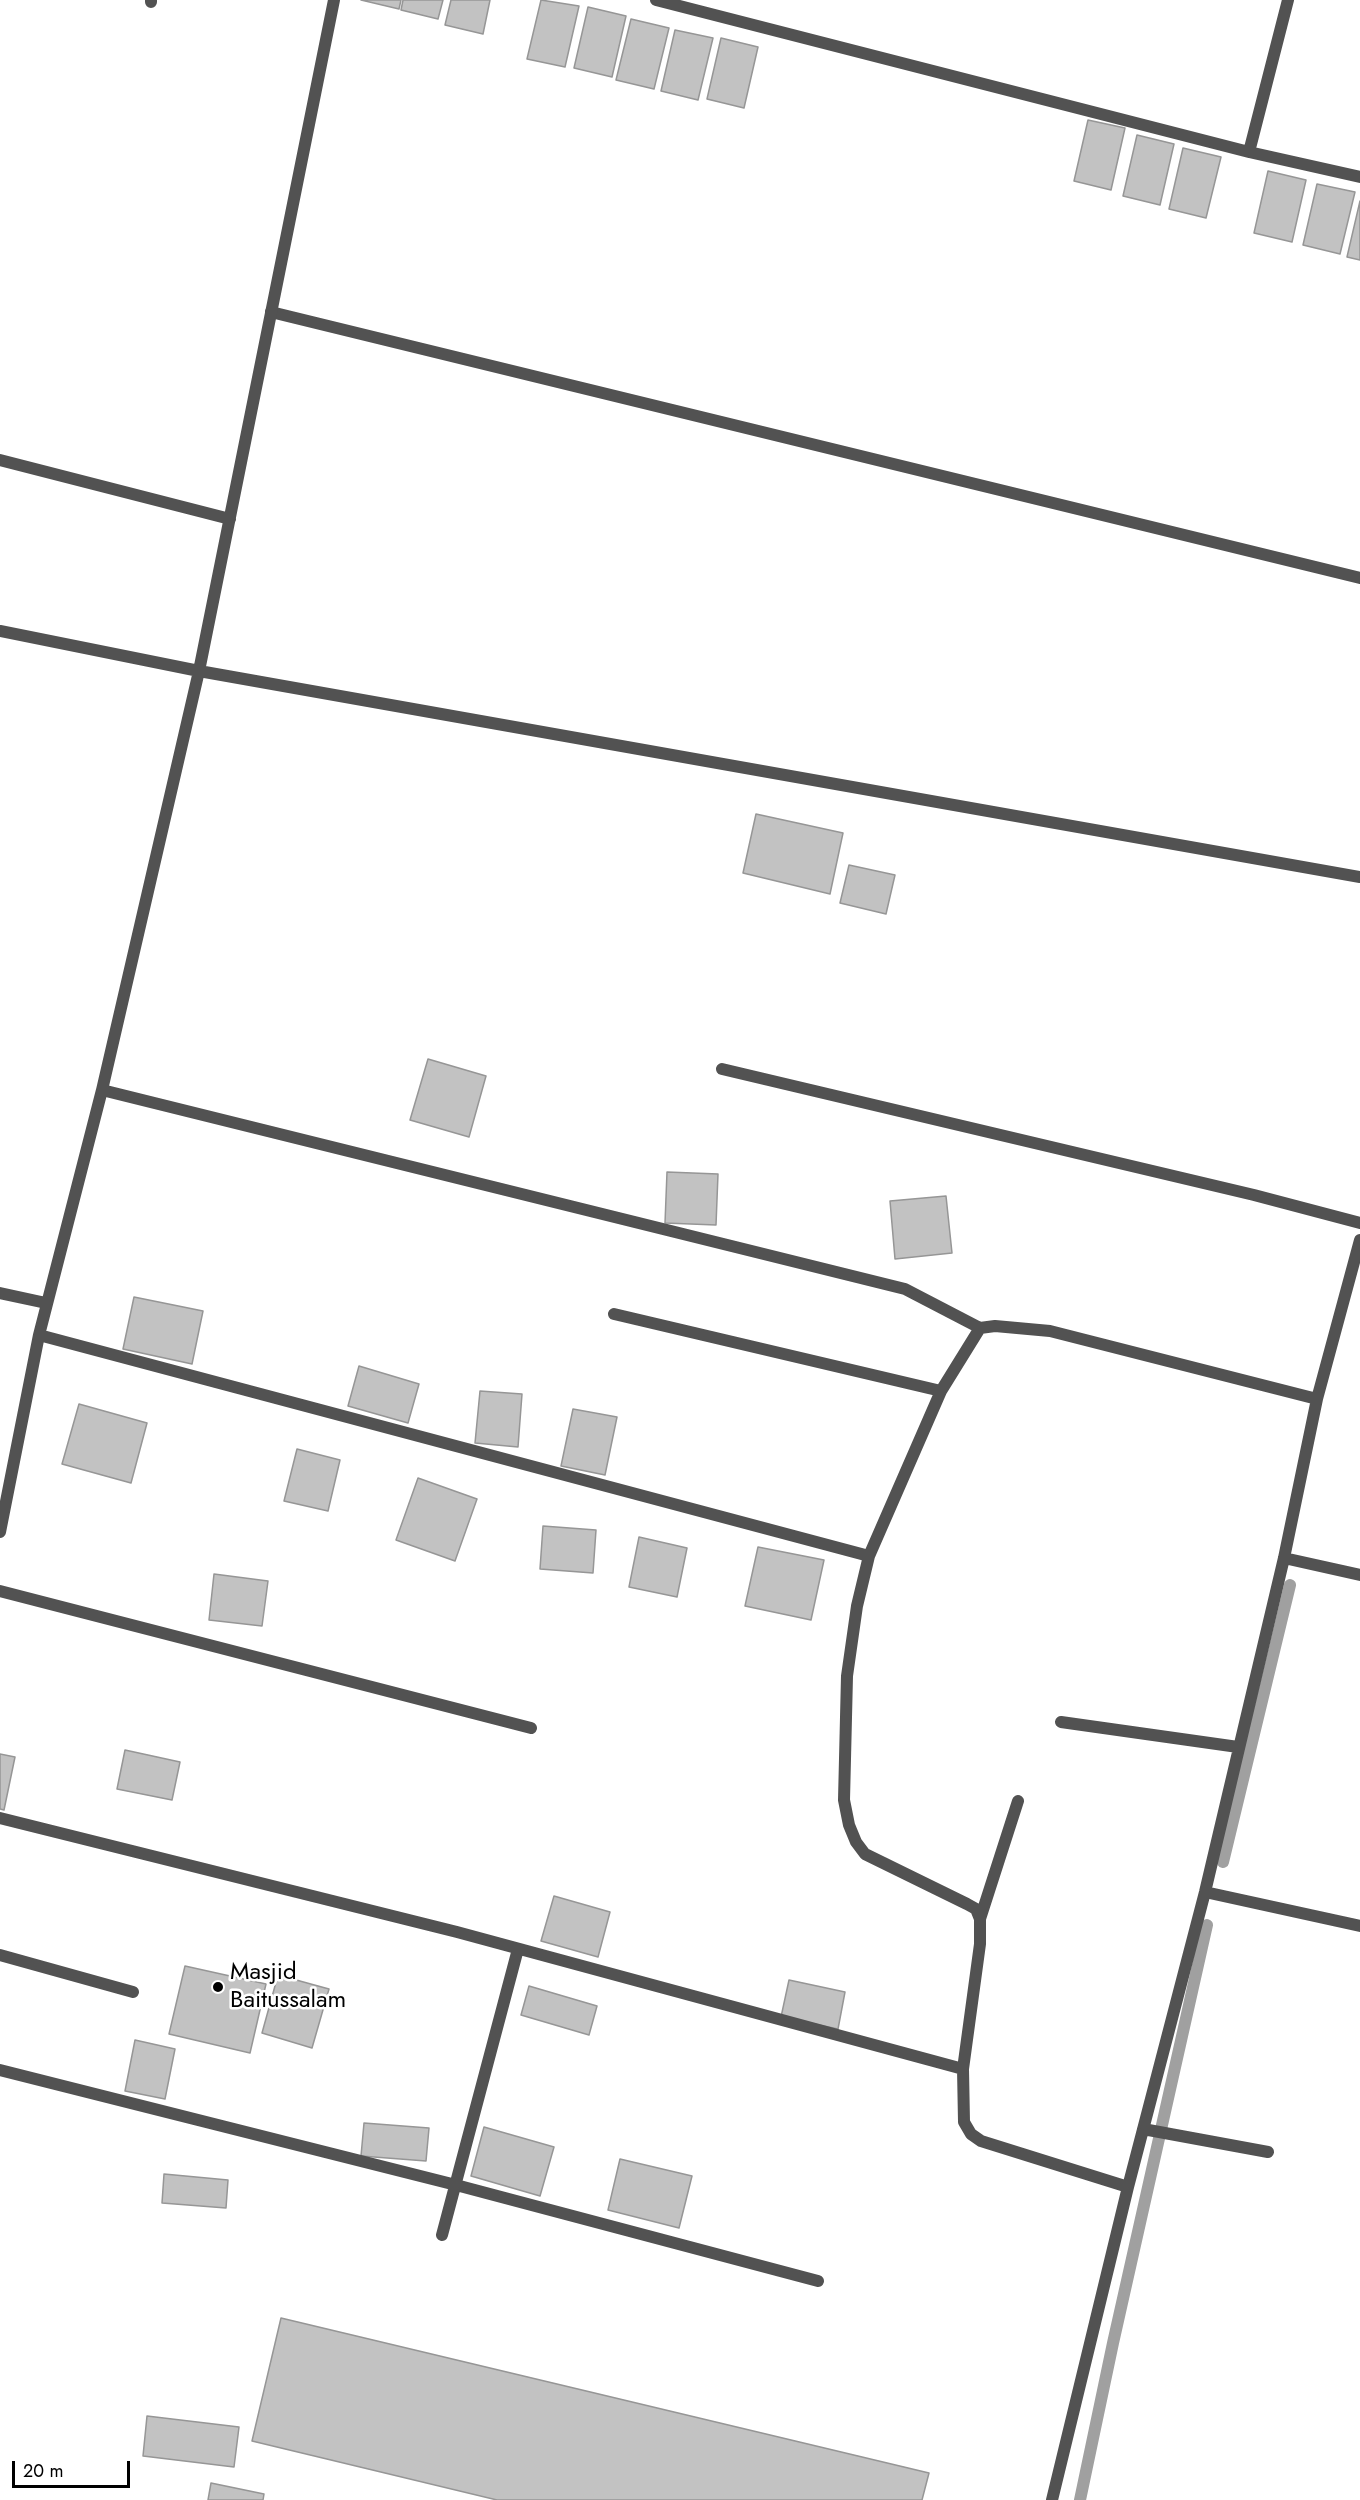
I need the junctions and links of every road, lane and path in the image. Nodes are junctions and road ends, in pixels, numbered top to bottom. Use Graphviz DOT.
graph roads {
  1 [pos="334,0"];
  2 [pos="656,0"];
  3 [pos="1288,0"];
  4 [pos="1249,152"];
  5 [pos="1360,177"];
  6 [pos="271,312"];
  7 [pos="0,460"];
  8 [pos="230,519"];
  9 [pos="1360,578"];
  10 [pos="0,631"];
  11 [pos="199,671"];
  12 [pos="1360,877"];
  13 [pos="722,1069"];
  14 [pos="102,1090"];
  15 [pos="1360,1222"];
  16 [pos="1360,1240"];
  17 [pos="0,1293"];
  18 [pos="46,1303"];
  19 [pos="614,1314"];
  20 [pos="980,1328"];
  21 [pos="39,1335"];
  22 [pos="941,1391"];
  23 [pos="1317,1399"];
  24 [pos="0,1532"];
  25 [pos="869,1556"];
  26 [pos="1284,1558"];
  27 [pos="1360,1575"];
  28 [pos="0,1591"];
  29 [pos="1061,1722"];
  30 [pos="531,1728"];
  31 [pos="1238,1748"];
  32 [pos="1018,1801"];
  33 [pos="0,1818"];
  34 [pos="1205,1892"];
  35 [pos="980,1919"];
  36 [pos="1360,1926"];
  37 [pos="518,1949"];
  38 [pos="0,1955"];
  39 [pos="133,1992"];
  40 [pos="963,2069"];
  41 [pos="0,2070"];
  42 [pos="1143,2128"];
  43 [pos="1268,2152"];
  44 [pos="456,2185"];
  45 [pos="1128,2187"];
  46 [pos="442,2235"];
  47 [pos="818,2282"];
  48 [pos="1052,2500"];
  1 -- 6 [label="street"];
  2 -- 4 [label="street"];
  3 -- 4 [label="street"];
  4 -- 5 [label="street"];
  6 -- 8 [label="street"];
  6 -- 9 [label="street"];
  7 -- 8 [label="street"];
  8 -- 11 [label="street"];
  10 -- 11 [label="street"];
  11 -- 12 [label="street"];
  11 -- 14 [label="street"];
  13 -- 15 [label="street"];
  14 -- 18 [label="street"];
  14 -- 20 [label="street"];
  16 -- 23 [label="street"];
  17 -- 18 [label="street"];
  18 -- 21 [label="street"];
  19 -- 22 [label="street"];
  20 -- 22 [label="street"];
  20 -- 23 [label="street"];
  21 -- 24 [label="street"];
  21 -- 25 [label="street"];
  22 -- 25 [label="street"];
  23 -- 26 [label="street"];
  25 -- 35 [label="street"];
  26 -- 27 [label="street"];
  26 -- 31 [label="street"];
  28 -- 30 [label="street"];
  29 -- 31 [label="street"];
  31 -- 34 [label="street"];
  32 -- 35 [label="street"];
  33 -- 37 [label="street"];
  34 -- 36 [label="street"];
  34 -- 42 [label="street"];
  35 -- 40 [label="street"];
  37 -- 40 [label="street"];
  37 -- 44 [label="street"];
  38 -- 39 [label="street"];
  40 -- 45 [label="street"];
  41 -- 44 [label="street"];
  42 -- 43 [label="street"];
  42 -- 45 [label="street"];
  44 -- 46 [label="street"];
  44 -- 47 [label="street"];
  45 -- 48 [label="street"];
}
